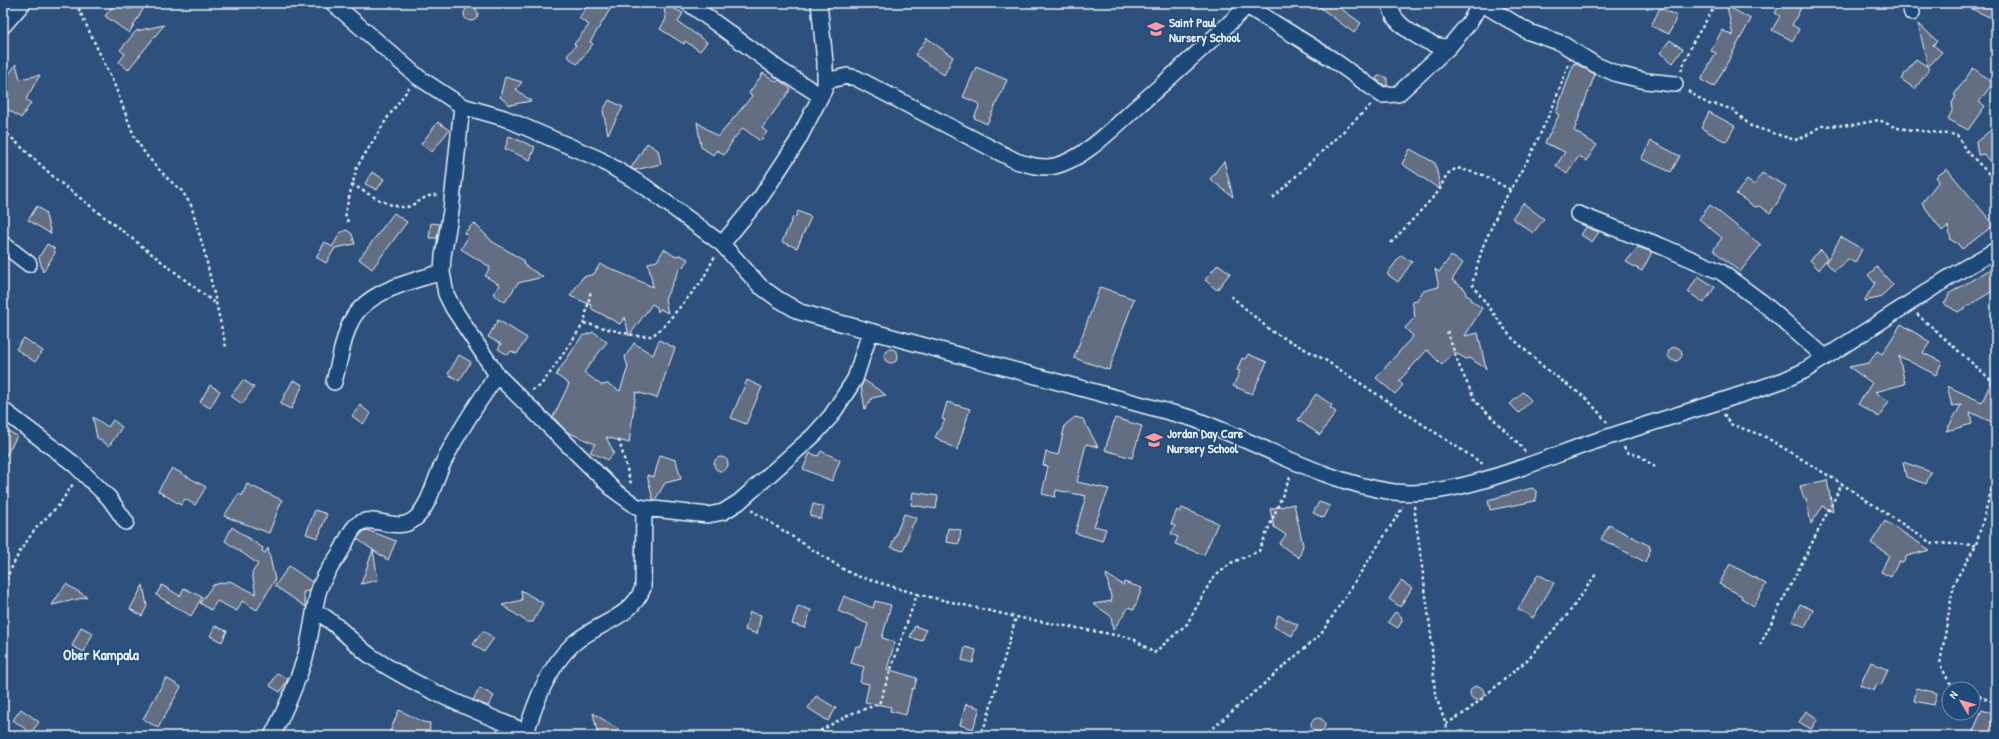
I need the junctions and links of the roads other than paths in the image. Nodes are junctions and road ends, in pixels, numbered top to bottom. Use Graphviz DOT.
graph roads {
  1 [pos="23,3"];
  2 [pos="333,3"];
  3 [pos="688,3"];
  4 [pos="819,3"];
  5 [pos="1389,3"];
  6 [pos="1481,3"];
  7 [pos="3,26"];
  8 [pos="1449,47"];
  9 [pos="826,81"];
  10 [pos="1675,84"];
  11 [pos="821,96"];
  12 [pos="462,106"];
  13 [pos="1578,214"];
  14 [pos="3,244"];
  15 [pos="722,244"];
  16 [pos="1996,250"];
  17 [pos="29,264"];
  18 [pos="442,272"];
  19 [pos="870,332"];
  20 [pos="1825,358"];
  21 [pos="497,375"];
  22 [pos="334,382"];
  23 [pos="3,410"];
  24 [pos="640,507"];
  25 [pos="126,522"];
  26 [pos="315,612"];
  27 [pos="525,734"];
  28 [pos="272,736"];
  1 -- 7 [label="street"];
  2 -- 12 [label="street"];
  3 -- 11 [label="street"];
  4 -- 9 [label="street"];
  5 -- 8 [label="street"];
  6 -- 8 [label="street"];
  6 -- 10 [label="street"];
  8 -- 9 [label="street"];
  9 -- 11 [label="street"];
  11 -- 15 [label="street"];
  12 -- 15 [label="street"];
  12 -- 18 [label="street"];
  13 -- 20 [label="street"];
  14 -- 17 [label="street"];
  15 -- 19 [label="street"];
  16 -- 20 [label="street"];
  18 -- 21 [label="street"];
  18 -- 22 [label="street"];
  19 -- 20 [label="street"];
  19 -- 24 [label="street"];
  21 -- 24 [label="street"];
  21 -- 26 [label="street"];
  23 -- 25 [label="street"];
  24 -- 27 [label="street"];
  26 -- 27 [label="street"];
  26 -- 28 [label="street"];
}
